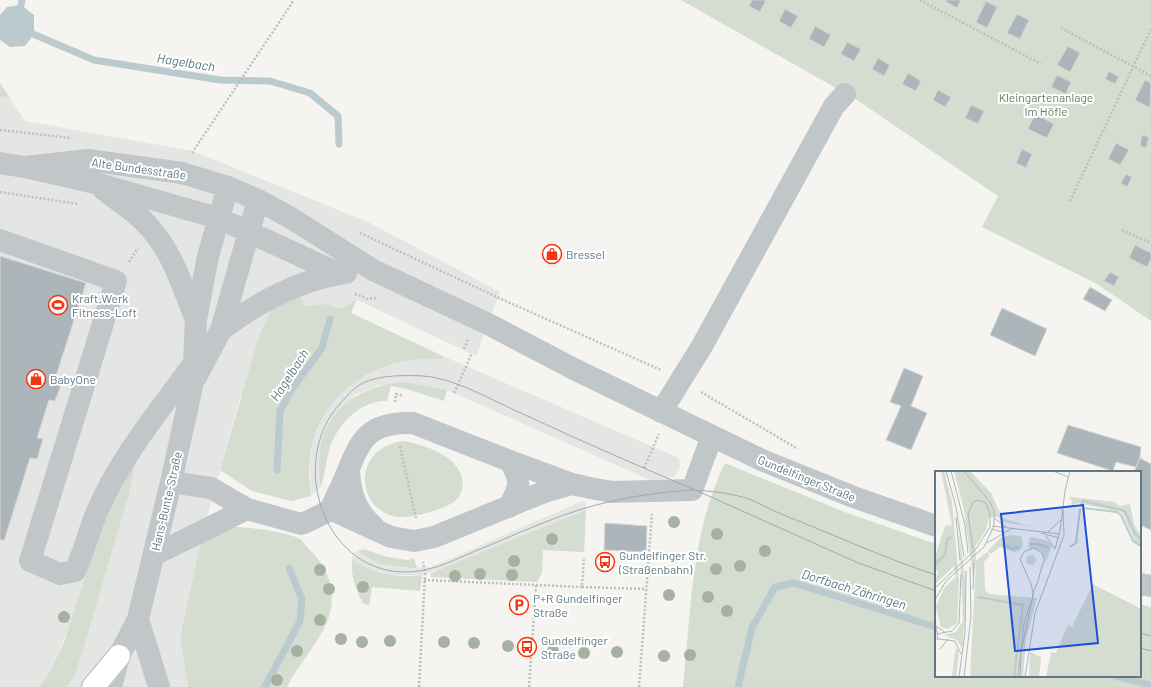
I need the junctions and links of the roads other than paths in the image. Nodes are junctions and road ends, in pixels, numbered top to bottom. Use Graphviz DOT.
graph roads {
  1 [pos="845,94"];
  2 [pos="0,163"];
  3 [pos="25,167"];
  4 [pos="95,183"];
  5 [pos="228,187"];
  6 [pos="258,200"];
  7 [pos="218,218"];
  8 [pos="250,231"];
  9 [pos="0,240"];
  10 [pos="373,270"];
  11 [pos="340,274"];
  12 [pos="196,320"];
  13 [pos="488,324"];
  14 [pos="221,330"];
  15 [pos="194,373"];
  16 [pos="662,412"];
  17 [pos="712,436"];
  18 [pos="510,461"];
  19 [pos="349,470"];
  20 [pos="171,482"];
  21 [pos="572,484"];
  22 [pos="509,507"];
  23 [pos="247,509"];
  24 [pos="330,509"];
  25 [pos="935,526"];
  26 [pos="378,532"];
  27 [pos="154,555"];
  28 [pos="1141,584"];
  29 [pos="1151,586"];
  30 [pos="138,619"];
  31 [pos="119,656"];
  32 [pos="155,681"];
  33 [pos="93,687"];
  34 [pos="111,687"];
  1 -- 16 [label="street"];
  2 -- 3 [label="street, Alte Bundesstraße"];
  3 -- 4 [label="street, Alte Bundesstraße"];
  3 -- 5 [label="street, Alte Bundesstraße"];
  4 -- 7 [label="street, Alte Bundesstraße"];
  4 -- 12 [label="street"];
  5 -- 6 [label="street, Alte Bundesstraße"];
  5 -- 7 [label="street, Hans-Bunte-Straße"];
  6 -- 8 [label="street, Hans-Bunte-Straße"];
  6 -- 10 [label="street, Alte Bundesstraße"];
  7 -- 8 [label="street, Alte Bundesstraße"];
  7 -- 12 [label="street, Hans-Bunte-Straße"];
  8 -- 11 [label="street, Alte Bundesstraße"];
  8 -- 14 [label="street, Hans-Bunte-Straße"];
  9 -- 15 [label="street"];
  10 -- 11 [label="street"];
  10 -- 13 [label="street, Alte Bundesstraße"];
  11 -- 14 [label="street"];
  12 -- 15 [label="street, Hans-Bunte-Straße"];
  13 -- 16 [label="street, Gundelfinger Straße"];
  14 -- 15 [label="street, Hans-Bunte-Straße"];
  15 -- 20 [label="street, Hans-Bunte-Straße"];
  16 -- 17 [label="street, Gundelfinger Straße"];
  17 -- 21 [label="street"];
  17 -- 25 [label="street, Gundelfinger Straße"];
  18 -- 19 [label="street"];
  18 -- 21 [label="street"];
  18 -- 22 [label="street"];
  19 -- 24 [label="street"];
  19 -- 26 [label="street"];
  20 -- 23 [label="street"];
  20 -- 27 [label="street, Hans-Bunte-Straße"];
  21 -- 22 [label="street"];
  22 -- 26 [label="street"];
  23 -- 24 [label="street"];
  23 -- 27 [label="street"];
  24 -- 26 [label="street"];
  27 -- 30 [label="street, Hans-Bunte-Straße"];
  28 -- 29 [label="street"];
  30 -- 31 [label="street, Hans-Bunte-Straße"];
  30 -- 32 [label="street"];
  31 -- 33 [label="highway"];
  31 -- 34 [label="street, Hans-Bunte-Straße"];
}
